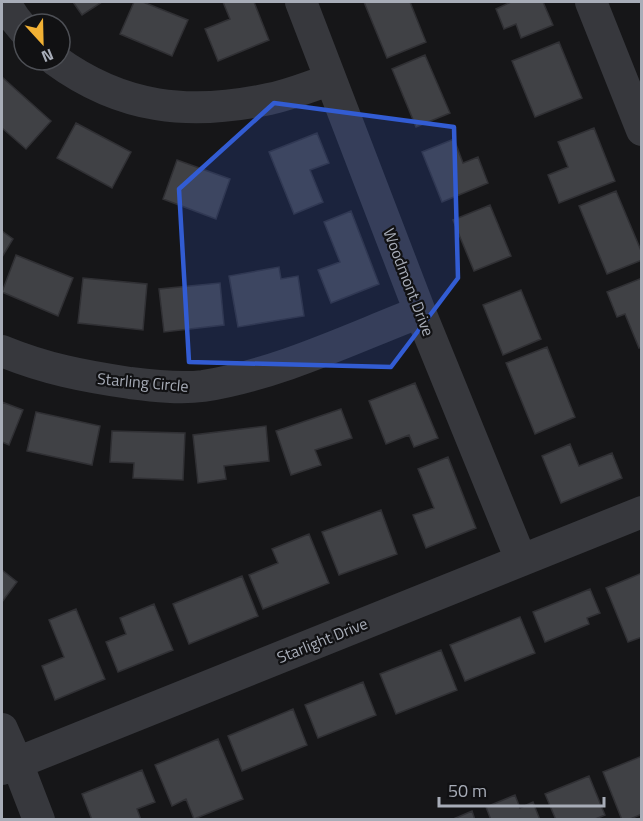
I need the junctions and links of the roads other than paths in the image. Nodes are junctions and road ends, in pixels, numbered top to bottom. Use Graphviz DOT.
graph roads {
  1 [pos="301,2"];
  2 [pos="591,2"];
  3 [pos="72,72"];
  4 [pos="330,80"];
  5 [pos="642,130"];
  6 [pos="420,312"];
  7 [pos="2,351"];
  8 [pos="642,512"];
  9 [pos="521,560"];
  10 [pos="2,729"];
  11 [pos="9,766"];
  12 [pos="39,819"];
  1 -- 4 [label="street, Woodmont Drive"];
  2 -- 5 [label="street"];
  3 -- 4 [label="street"];
  4 -- 6 [label="street, Woodmont Drive"];
  6 -- 7 [label="street, Starling Circle"];
  6 -- 9 [label="street, Woodmont Drive"];
  8 -- 9 [label="street, Starlight Drive"];
  9 -- 11 [label="street, Starlight Drive"];
  10 -- 11 [label="street"];
  11 -- 12 [label="street"];
}
